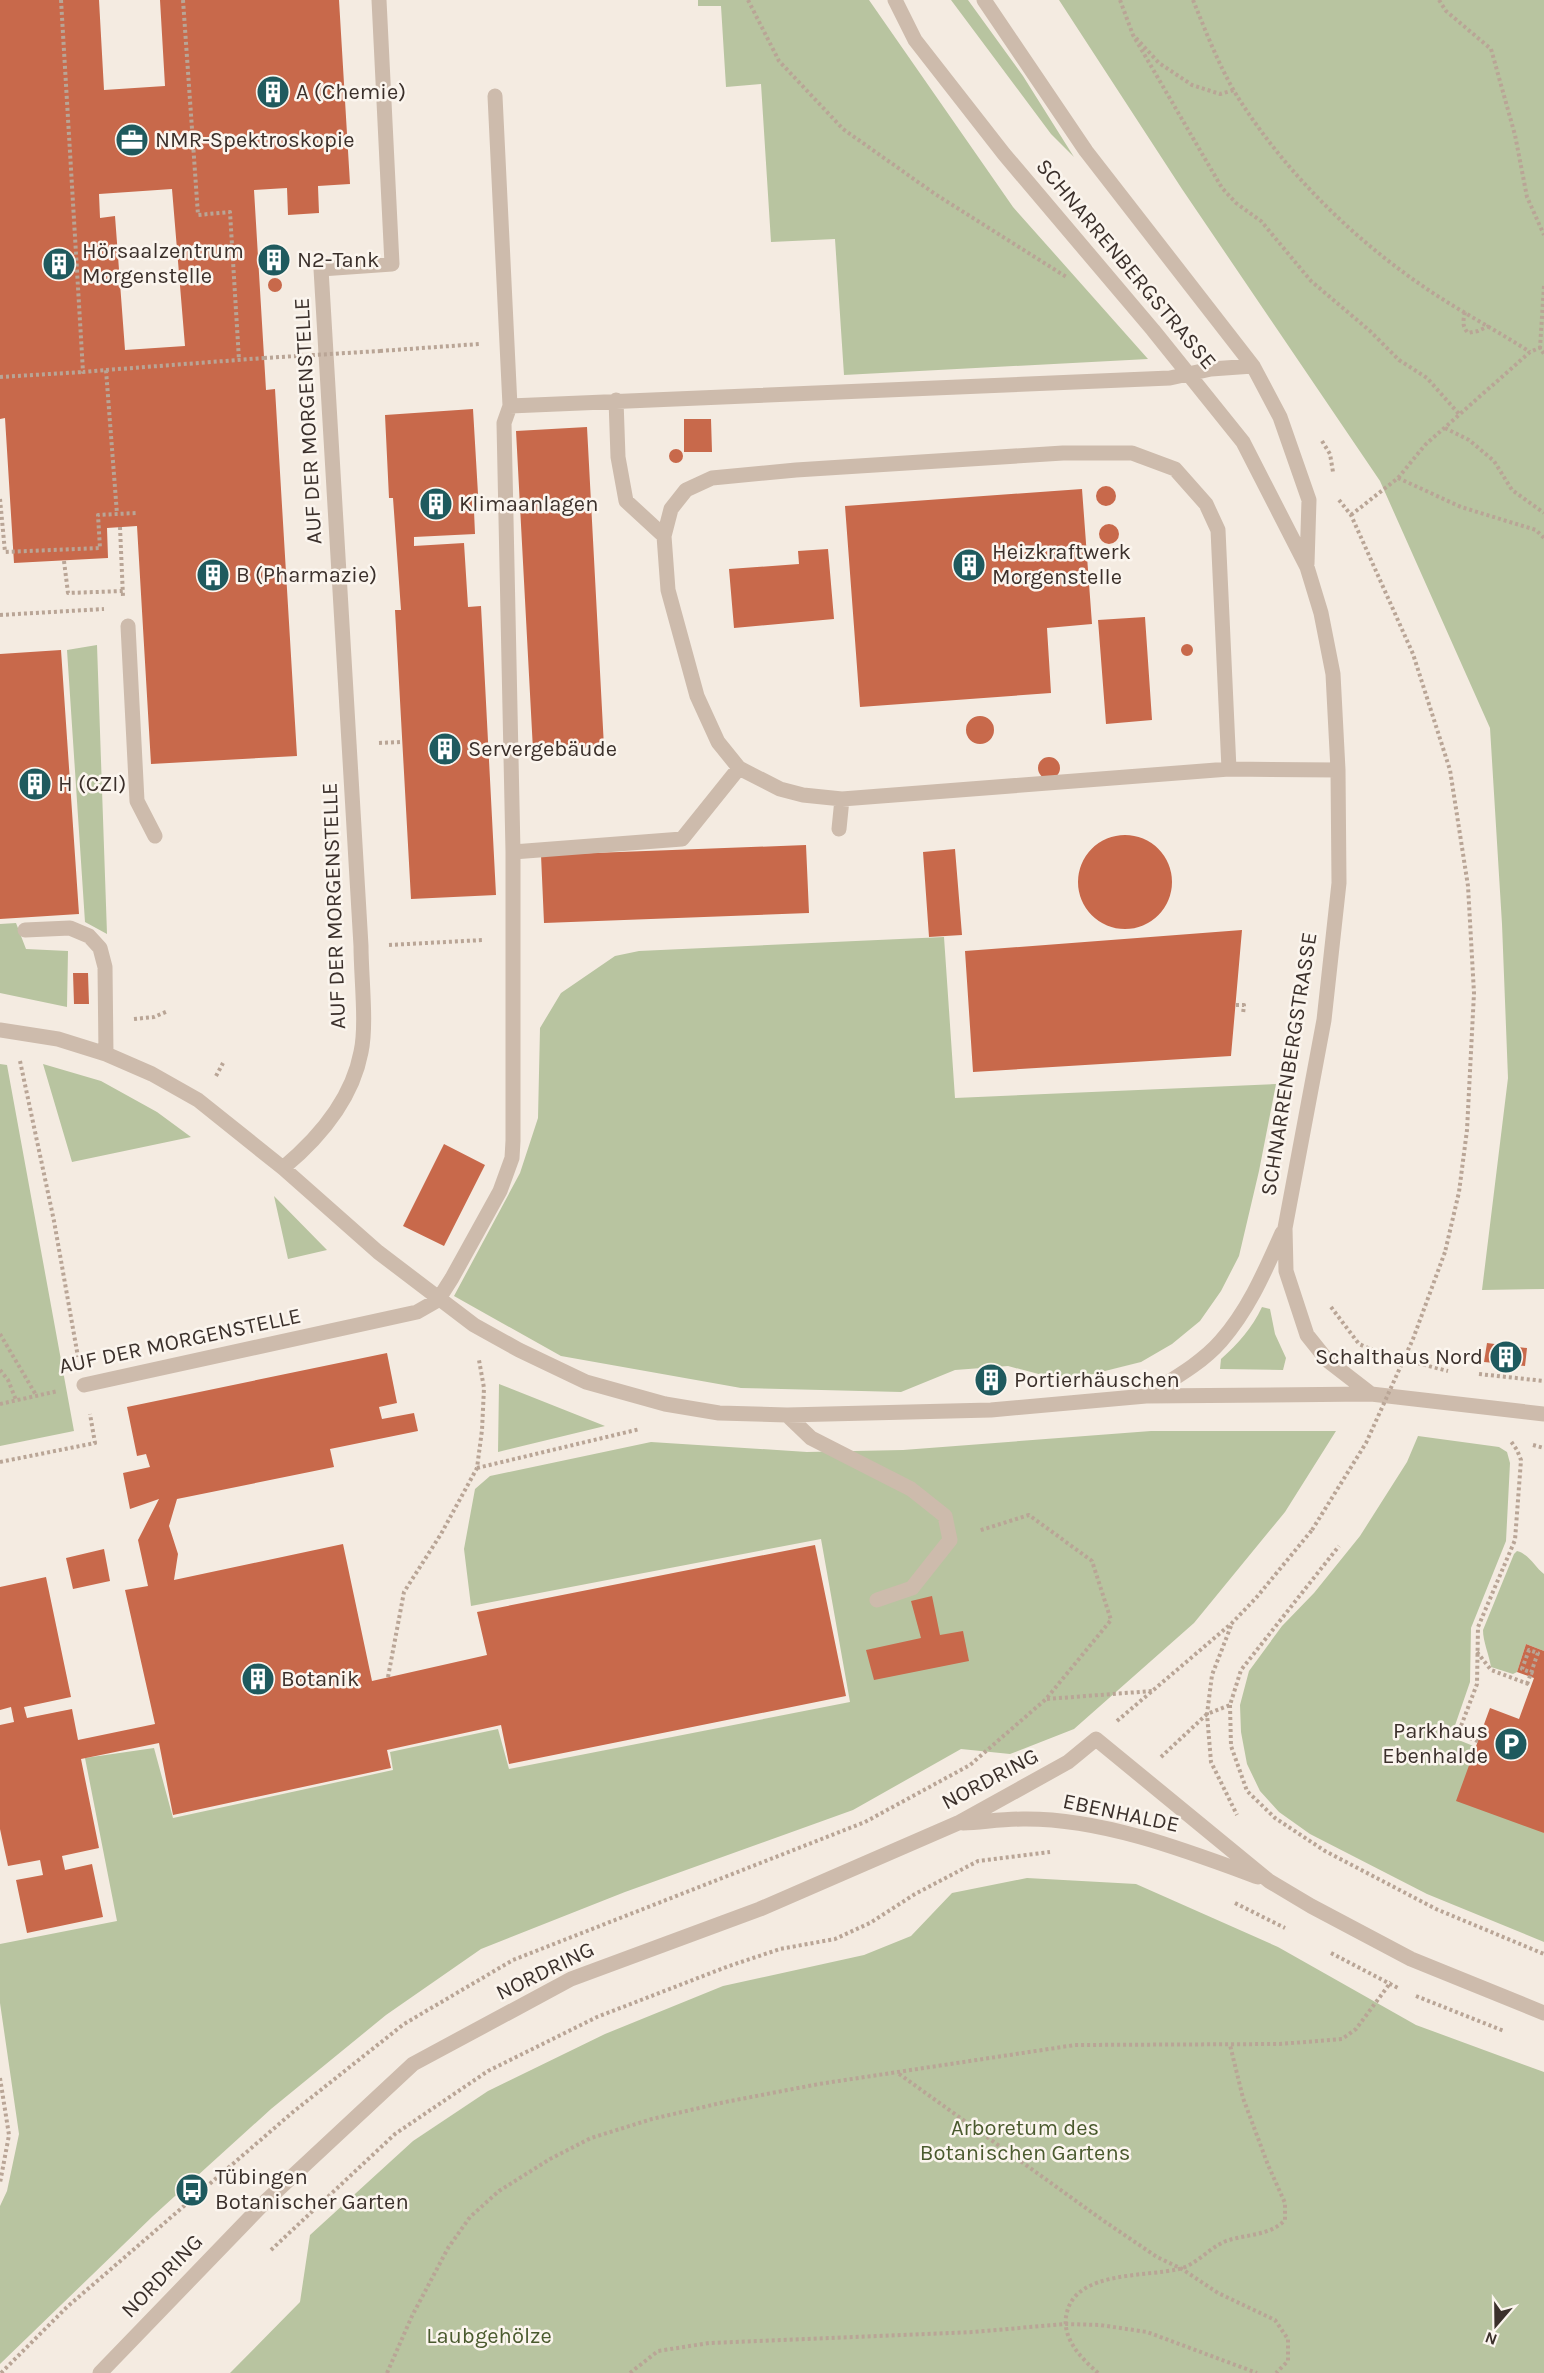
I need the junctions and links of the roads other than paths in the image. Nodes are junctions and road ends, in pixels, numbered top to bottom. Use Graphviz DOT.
graph roads {
  1 [pos="379,0"];
  2 [pos="895,0"];
  3 [pos="984,0"];
  4 [pos="495,96"];
  5 [pos="1253,366"];
  6 [pos="1188,373"];
  7 [pos="1170,378"];
  8 [pos="1201,389"];
  9 [pos="616,400"];
  10 [pos="510,406"];
  11 [pos="664,536"];
  12 [pos="1307,567"];
  13 [pos="128,626"];
  14 [pos="739,768"];
  15 [pos="1229,769"];
  16 [pos="1338,770"];
  17 [pos="842,799"];
  18 [pos="839,829"];
  19 [pos="155,836"];
  20 [pos="513,852"];
  21 [pos="25,930"];
  22 [pos="0,1030"];
  23 [pos="106,1054"];
  24 [pos="283,1168"];
  25 [pos="1285,1227"];
  26 [pos="438,1300"];
  27 [pos="84,1385"];
  28 [pos="1371,1394"];
  29 [pos="1146,1396"];
  30 [pos="1544,1414"];
  31 [pos="787,1415"];
  32 [pos="877,1600"];
  33 [pos="1096,1739"];
  34 [pos="958,1823"];
  35 [pos="1269,1881"];
  36 [pos="1544,2013"];
  37 [pos="100,2373"];
  1 -- 24 [label="street, AUF DER MORGENSTELLE"];
  2 -- 6 [label="street, SCHNARRENBERGSTRASSE"];
  3 -- 5 [label="street, SCHNARRENBERGSTRASSE"];
  4 -- 10 [label="street"];
  5 -- 6 [label="street"];
  5 -- 12 [label="street, SCHNARRENBERGSTRASSE"];
  6 -- 7 [label="street"];
  6 -- 8 [label="street, SCHNARRENBERGSTRASSE"];
  7 -- 8 [label="street"];
  7 -- 9 [label="street"];
  8 -- 12 [label="street, SCHNARRENBERGSTRASSE"];
  9 -- 10 [label="street"];
  9 -- 11 [label="street"];
  10 -- 20 [label="street"];
  11 -- 14 [label="street"];
  11 -- 15 [label="street"];
  12 -- 16 [label="street, SCHNARRENBERGSTRASSE"];
  13 -- 19 [label="street"];
  14 -- 17 [label="street"];
  14 -- 20 [label="street"];
  15 -- 16 [label="street"];
  15 -- 17 [label="street"];
  16 -- 25 [label="street, SCHNARRENBERGSTRASSE"];
  17 -- 18 [label="street"];
  20 -- 26 [label="street"];
  21 -- 23 [label="street"];
  22 -- 23 [label="street"];
  23 -- 24 [label="street"];
  24 -- 26 [label="street"];
  25 -- 28 [label="street, SCHNARRENBERGSTRASSE"];
  25 -- 29 [label="street"];
  26 -- 27 [label="street, AUF DER MORGENSTELLE"];
  26 -- 31 [label="street"];
  28 -- 29 [label="street"];
  28 -- 30 [label="street"];
  29 -- 31 [label="street"];
  31 -- 32 [label="street"];
  33 -- 34 [label="street, NORDRING"];
  33 -- 35 [label="street, EBENHALDE"];
  34 -- 35 [label="street, EBENHALDE"];
  34 -- 37 [label="street, NORDRING"];
  35 -- 36 [label="street, EBENHALDE"];
}
